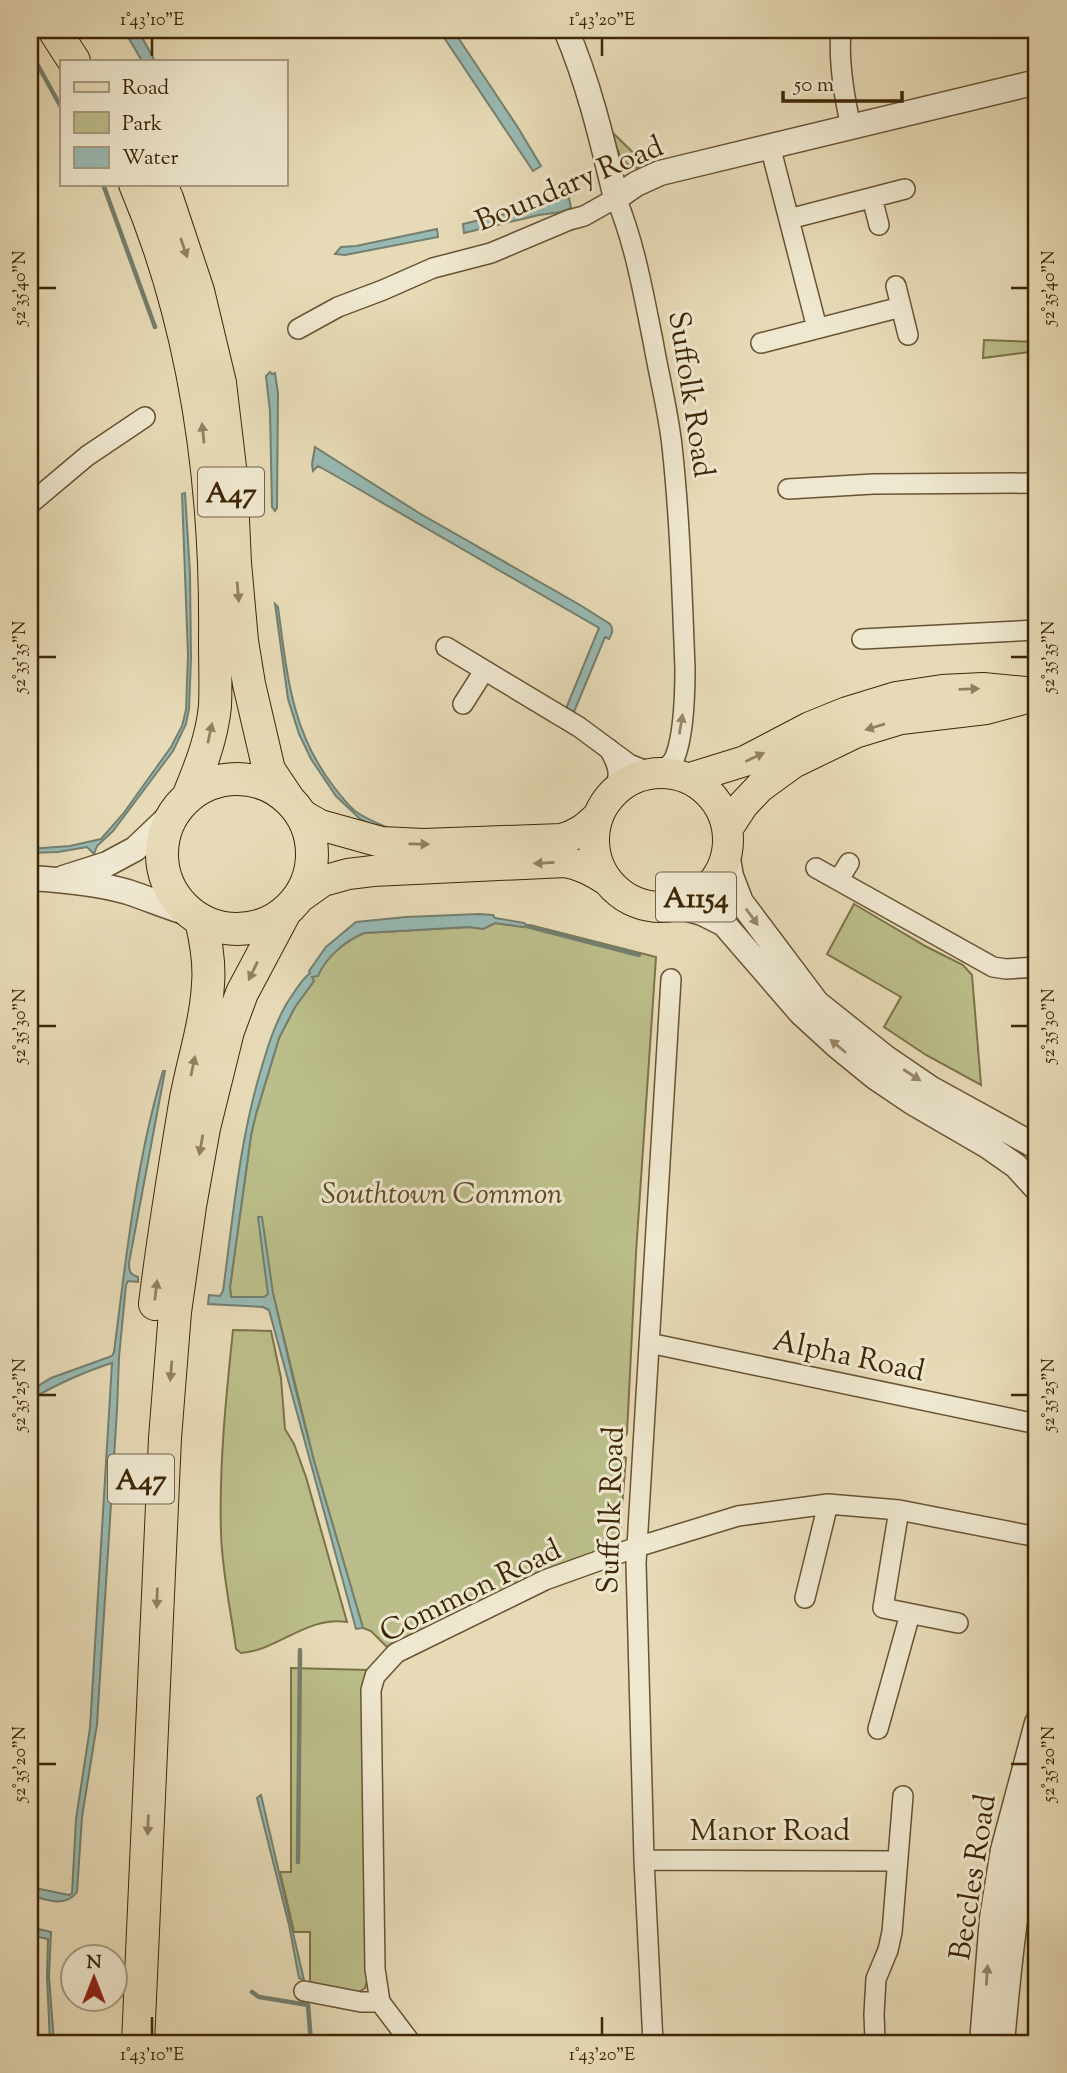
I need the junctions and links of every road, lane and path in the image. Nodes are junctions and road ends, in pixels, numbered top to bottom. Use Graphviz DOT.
graph roads {
  1 [pos="54,30"];
  2 [pos="80,30"];
  3 [pos="566,30"];
  4 [pos="841,30"];
  5 [pos="73,60"];
  6 [pos="97,60"];
  7 [pos="1037,82"];
  8 [pos="851,127"];
  9 [pos="771,146"];
  10 [pos="136,186"];
  11 [pos="161,186"];
  12 [pos="905,189"];
  13 [pos="616,198"];
  14 [pos="872,198"];
  15 [pos="789,219"];
  16 [pos="879,225"];
  17 [pos="896,286"];
  18 [pos="901,307"];
  19 [pos="817,328"];
  20 [pos="298,329"];
  21 [pos="908,335"];
  22 [pos="761,343"];
  23 [pos="145,417"];
  24 [pos="1037,483"];
  25 [pos="788,489"];
  26 [pos="30,504"];
  27 [pos="1037,630"];
  28 [pos="864,639"];
  29 [pos="446,648"];
  30 [pos="484,671"];
  31 [pos="1037,694"];
  32 [pos="463,704"];
  33 [pos="609,748"];
  34 [pos="655,773"];
  35 [pos="690,778"];
  36 [pos="615,790"];
  37 [pos="182,804"];
  38 [pos="295,807"];
  39 [pos="598,816"];
  40 [pos="728,841"];
  41 [pos="816,868"];
  42 [pos="30,878"];
  43 [pos="59,880"];
  44 [pos="608,881"];
  45 [pos="291,906"];
  46 [pos="677,906"];
  47 [pos="196,917"];
  48 [pos="1037,967"];
  49 [pos="671,979"];
  50 [pos="1037,1147"];
  51 [pos="1026,1170"];
  52 [pos="1037,1189"];
  53 [pos="649,1343"];
  54 [pos="1037,1424"];
  55 [pos="828,1504"];
  56 [pos="899,1510"];
  57 [pos="1037,1537"];
  58 [pos="637,1548"];
  59 [pos="805,1598"];
  60 [pos="910,1614"];
  61 [pos="958,1623"];
  62 [pos="1037,1723"];
  63 [pos="878,1729"];
  64 [pos="903,1796"];
  65 [pos="1037,1804"];
  66 [pos="644,1860"];
  67 [pos="897,1861"];
  68 [pos="304,1992"];
  69 [pos="380,2002"];
  70 [pos="875,2040"];
  71 [pos="118,2043"];
  72 [pos="138,2043"];
  73 [pos="411,2043"];
  74 [pos="653,2043"];
  75 [pos="982,2043"];
  76 [pos="1002,2043"];
  1 -- 5 [label="highway"];
  2 -- 6 [label="highway"];
  3 -- 13 [label="street, Suffolk Road"];
  4 -- 8 [label="street"];
  7 -- 8 [label="street, Boundary Road"];
  8 -- 9 [label="street, Boundary Road"];
  9 -- 13 [label="street, Boundary Road"];
  9 -- 15 [label="street"];
  37 -- 10 [label="highway, A47, one-way"];
  11 -- 38 [label="highway, A47, one-way"];
  12 -- 14 [label="street"];
  13 -- 20 [label="street, Boundary Road"];
  34 -- 13 [label="street, Suffolk Road, one-way"];
  14 -- 15 [label="street"];
  14 -- 16 [label="street"];
  15 -- 19 [label="street"];
  17 -- 18 [label="street"];
  18 -- 19 [label="street"];
  18 -- 21 [label="street"];
  19 -- 22 [label="street"];
  23 -- 26 [label="street"];
  24 -- 25 [label="street"];
  27 -- 28 [label="street"];
  29 -- 30 [label="street"];
  30 -- 32 [label="street"];
  30 -- 33 [label="street"];
  35 -- 31 [label="main road, A1154, one-way"];
  31 -- 40 [label="main road, A1154, one-way"];
  33 -- 34 [label="street"];
  33 -- 36 [label="street"];
  34 -- 35 [label="main road, A1154"];
  34 -- 36 [label="main road"];
  35 -- 40 [label="main road, A1154"];
  36 -- 39 [label="main road"];
  37 -- 38 [label="highway"];
  37 -- 43 [label="street"];
  37 -- 47 [label="highway"];
  38 -- 39 [label="main road, one-way"];
  38 -- 45 [label="highway"];
  39 -- 44 [label="main road"];
  40 -- 46 [label="main road, A1154"];
  40 -- 50 [label="street, one-way"];
  41 -- 48 [label="street"];
  42 -- 43 [label="street"];
  43 -- 47 [label="street"];
  44 -- 45 [label="main road, A1154, one-way"];
  44 -- 46 [label="main road, A1154"];
  45 -- 47 [label="highway"];
  45 -- 72 [label="highway, A47, one-way"];
  51 -- 46 [label="street, one-way"];
  71 -- 47 [label="highway, A47, one-way"];
  49 -- 53 [label="street, Suffolk Road"];
  51 -- 52 [label="street"];
  53 -- 54 [label="street, Alpha Road"];
  53 -- 58 [label="street, Suffolk Road"];
  55 -- 56 [label="street, Common Road"];
  55 -- 58 [label="street, Common Road"];
  55 -- 59 [label="street"];
  56 -- 57 [label="street, Common Road"];
  56 -- 60 [label="street"];
  58 -- 66 [label="street, Suffolk Road"];
  58 -- 69 [label="street, Common Road"];
  60 -- 61 [label="street"];
  60 -- 63 [label="street"];
  75 -- 62 [label="street, Beccles Road, one-way"];
  64 -- 67 [label="street"];
  65 -- 76 [label="street, Beccles Road"];
  66 -- 67 [label="street, Manor Road"];
  66 -- 74 [label="street, Suffolk Road"];
  67 -- 70 [label="street"];
  68 -- 69 [label="street"];
  69 -- 73 [label="street"];
}
